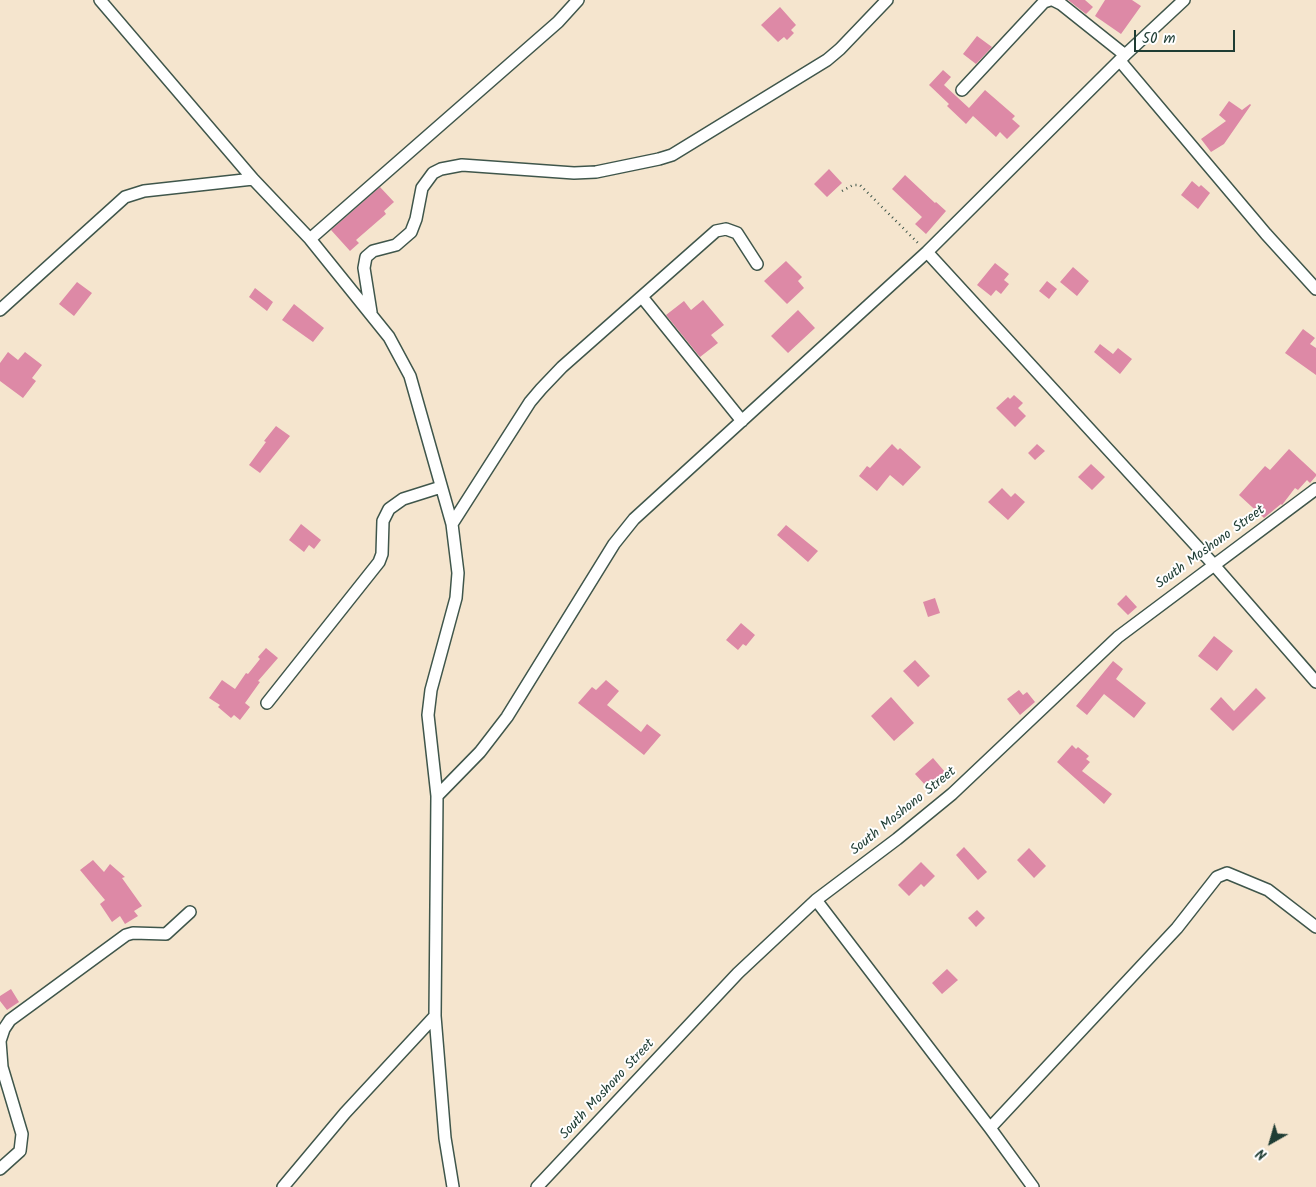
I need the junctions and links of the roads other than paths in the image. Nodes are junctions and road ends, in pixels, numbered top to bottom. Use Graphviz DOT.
graph roads {
  1 [pos="100,0"];
  2 [pos="578,0"];
  3 [pos="887,0"];
  4 [pos="1051,0"];
  5 [pos="1184,0"];
  6 [pos="1122,58"];
  7 [pos="962,90"];
  8 [pos="253,180"];
  9 [pos="310,239"];
  10 [pos="927,252"];
  11 [pos="757,264"];
  12 [pos="1316,289"];
  13 [pos="642,297"];
  14 [pos="0,310"];
  15 [pos="371,314"];
  16 [pos="742,421"];
  17 [pos="441,487"];
  18 [pos="1316,489"];
  19 [pos="452,524"];
  20 [pos="1214,566"];
  21 [pos="1316,682"];
  22 [pos="267,703"];
  23 [pos="437,796"];
  24 [pos="816,900"];
  25 [pos="190,912"];
  26 [pos="1316,927"];
  27 [pos="435,1016"];
  28 [pos="990,1128"];
  29 [pos="0,1169"];
  30 [pos="283,1187"];
  31 [pos="453,1187"];
  32 [pos="537,1187"];
  33 [pos="1033,1187"];
  1 -- 8 [label="street"];
  2 -- 9 [label="street"];
  3 -- 15 [label="street"];
  4 -- 6 [label="street"];
  4 -- 7 [label="street"];
  5 -- 6 [label="street"];
  6 -- 10 [label="street"];
  6 -- 12 [label="street"];
  8 -- 9 [label="street"];
  8 -- 14 [label="street"];
  9 -- 15 [label="street"];
  10 -- 16 [label="street"];
  10 -- 20 [label="street"];
  11 -- 13 [label="street"];
  13 -- 16 [label="street"];
  13 -- 19 [label="street"];
  15 -- 17 [label="street"];
  16 -- 23 [label="street"];
  17 -- 19 [label="street"];
  17 -- 22 [label="street"];
  18 -- 20 [label="street, South Moshono Street"];
  19 -- 23 [label="street"];
  20 -- 21 [label="street"];
  20 -- 24 [label="street, South Moshono Street"];
  23 -- 27 [label="street"];
  24 -- 28 [label="street"];
  24 -- 32 [label="street, South Moshono Street"];
  25 -- 29 [label="street"];
  26 -- 28 [label="street"];
  27 -- 30 [label="street"];
  27 -- 31 [label="street"];
  28 -- 33 [label="street"];
}
